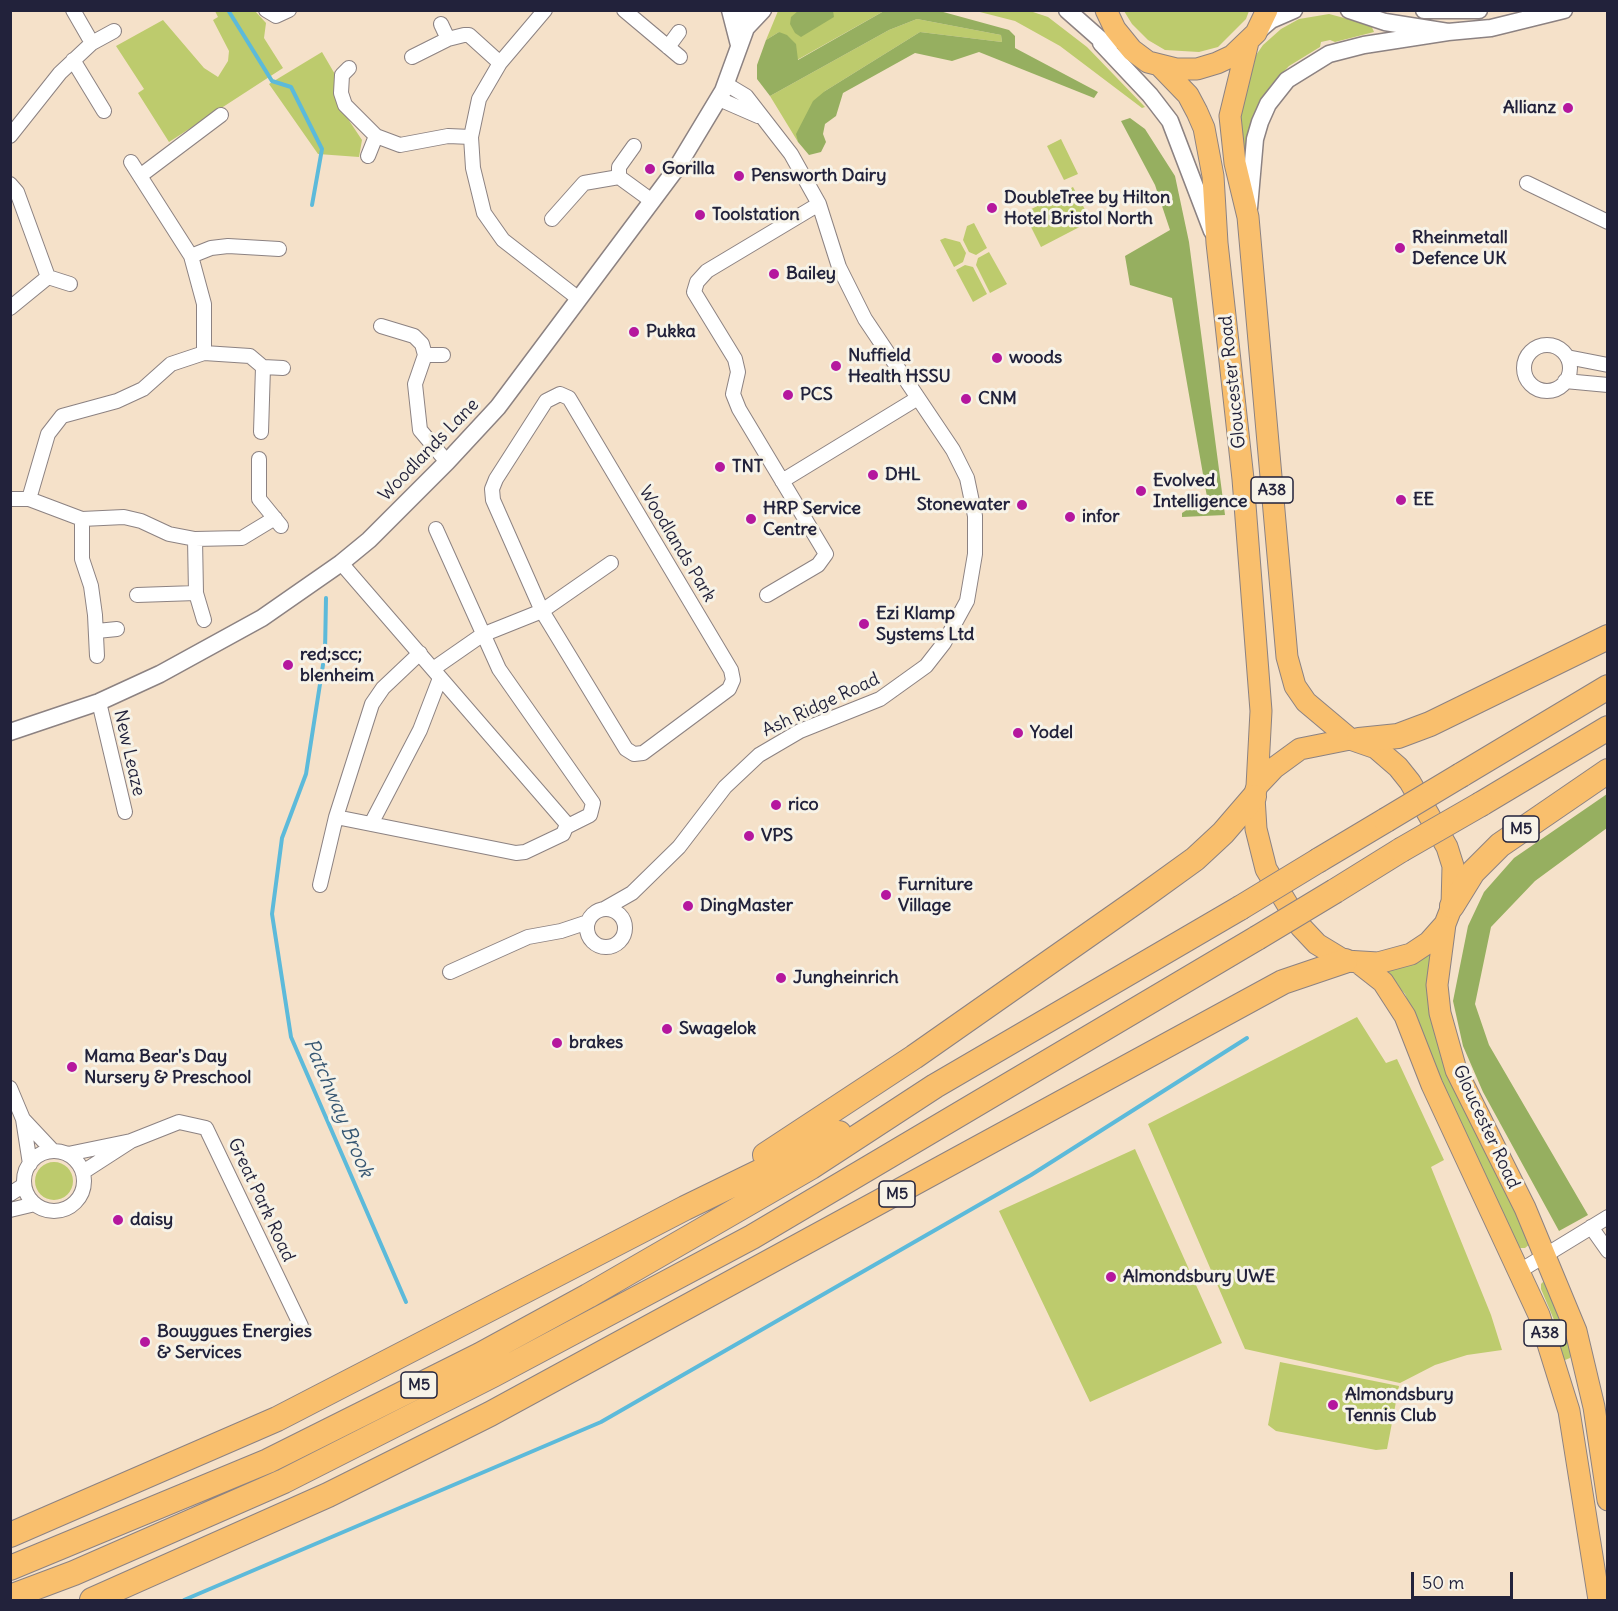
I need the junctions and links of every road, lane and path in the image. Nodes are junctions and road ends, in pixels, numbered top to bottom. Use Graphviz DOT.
graph roads {
  1 [pos="73,10"];
  2 [pos="266,10"];
  3 [pos="289,10"];
  4 [pos="545,10"];
  5 [pos="624,10"];
  6 [pos="730,10"];
  7 [pos="745,10"];
  8 [pos="763,10"];
  9 [pos="1067,10"];
  10 [pos="1106,10"];
  11 [pos="1267,10"];
  12 [pos="1294,10"];
  13 [pos="1349,10"];
  14 [pos="1424,10"];
  15 [pos="1479,10"];
  16 [pos="1564,10"];
  17 [pos="441,24"];
  18 [pos="746,28"];
  19 [pos="114,31"];
  20 [pos="679,32"];
  21 [pos="1448,32"];
  22 [pos="1252,38"];
  23 [pos="448,39"];
  24 [pos="92,43"];
  25 [pos="1101,43"];
  26 [pos="739,46"];
  27 [pos="668,47"];
  28 [pos="412,57"];
  29 [pos="680,57"];
  30 [pos="73,60"];
  31 [pos="500,63"];
  32 [pos="1154,64"];
  33 [pos="349,68"];
  34 [pos="722,91"];
  35 [pos="104,111"];
  36 [pos="220,115"];
  37 [pos="15,121"];
  38 [pos="10,136"];
  39 [pos="376,136"];
  40 [pos="471,137"];
  41 [pos="634,146"];
  42 [pos="368,156"];
  43 [pos="131,162"];
  44 [pos="140,176"];
  45 [pos="620,177"];
  46 [pos="1527,183"];
  47 [pos="10,184"];
  48 [pos="652,201"];
  49 [pos="819,204"];
  50 [pos="1248,217"];
  51 [pos="552,219"];
  52 [pos="1608,222"];
  53 [pos="1217,243"];
  54 [pos="279,249"];
  55 [pos="191,256"];
  56 [pos="48,277"];
  57 [pos="70,284"];
  58 [pos="579,299"];
  59 [pos="10,308"];
  60 [pos="381,326"];
  61 [pos="204,353"];
  62 [pos="443,355"];
  63 [pos="425,356"];
  64 [pos="1567,357"];
  65 [pos="1608,365"];
  66 [pos="263,367"];
  67 [pos="283,368"];
  68 [pos="1565,381"];
  69 [pos="1608,385"];
  70 [pos="918,398"];
  71 [pos="261,432"];
  72 [pos="259,459"];
  73 [pos="447,462"];
  74 [pos="782,481"];
  75 [pos="10,499"];
  76 [pos="29,499"];
  77 [pos="82,519"];
  78 [pos="436,529"];
  79 [pos="195,539"];
  80 [pos="341,563"];
  81 [pos="611,563"];
  82 [pos="196,593"];
  83 [pos="767,595"];
  84 [pos="137,596"];
  85 [pos="542,611"];
  86 [pos="204,620"];
  87 [pos="117,629"];
  88 [pos="97,631"];
  89 [pos="482,635"];
  90 [pos="1608,637"];
  91 [pos="420,653"];
  92 [pos="97,656"];
  93 [pos="437,674"];
  94 [pos="1608,687"];
  95 [pos="99,702"];
  96 [pos="1608,728"];
  97 [pos="10,732"];
  98 [pos="1355,739"];
  99 [pos="1608,771"];
  100 [pos="1255,792"];
  101 [pos="125,812"];
  102 [pos="336,817"];
  103 [pos="371,824"];
  104 [pos="566,827"];
  105 [pos="320,885"];
  106 [pos="632,893"];
  107 [pos="604,909"];
  108 [pos="619,915"];
  109 [pos="1448,915"];
  110 [pos="588,928"];
  111 [pos="1352,962"];
  112 [pos="450,972"];
  113 [pos="936,1086"];
  114 [pos="10,1088"];
  115 [pos="957,1118"];
  116 [pos="23,1119"];
  117 [pos="131,1141"];
  118 [pos="53,1151"];
  119 [pos="68,1154"];
  120 [pos="30,1164"];
  121 [pos="83,1172"];
  122 [pos="24,1185"];
  123 [pos="10,1194"];
  124 [pos="35,1204"];
  125 [pos="685,1208"];
  126 [pos="10,1210"];
  127 [pos="1608,1217"];
  128 [pos="1591,1227"];
  129 [pos="1608,1251"];
  130 [pos="1546,1255"];
  131 [pos="1518,1272"];
  132 [pos="665,1321"];
  133 [pos="301,1326"];
  134 [pos="1608,1500"];
  135 [pos="14,1532"];
  136 [pos="10,1568"];
  137 [pos="125,1584"];
  138 [pos="10,1597"];
  139 [pos="78,1600"];
  140 [pos="92,1600"];
  141 [pos="1599,1600"];
  1 -- 24 [label="street"];
  2 -- 3 [label="street"];
  4 -- 31 [label="street"];
  5 -- 27 [label="street"];
  6 -- 26 [label="street"];
  7 -- 18 [label="street, Woodlands Lane"];
  8 -- 18 [label="street, Woodlands Lane"];
  9 -- 25 [label="street"];
  10 -- 32 [label="main road, Gloucester Road"];
  11 -- 22 [label="main road, Gloucester Road"];
  12 -- 22 [label="street"];
  13 -- 21 [label="street"];
  14 -- 15 [label="street"];
  16 -- 21 [label="street"];
  17 -- 23 [label="street"];
  18 -- 26 [label="street, Woodlands Lane"];
  19 -- 24 [label="street"];
  20 -- 27 [label="street"];
  21 -- 50 [label="street"];
  22 -- 32 [label="main road"];
  22 -- 50 [label="main road, Gloucester Road / A38"];
  23 -- 28 [label="street"];
  23 -- 31 [label="street"];
  24 -- 30 [label="street"];
  25 -- 32 [label="street"];
  25 -- 53 [label="street"];
  26 -- 34 [label="street, Woodlands Lane"];
  27 -- 29 [label="street"];
  30 -- 35 [label="street"];
  30 -- 37 [label="street"];
  31 -- 40 [label="street"];
  32 -- 53 [label="main road, Gloucester Road / A38"];
  33 -- 39 [label="street"];
  34 -- 48 [label="street, Woodlands Lane"];
  34 -- 49 [label="street, Ash Ridge Road"];
  36 -- 44 [label="street"];
  37 -- 38 [label="street"];
  39 -- 40 [label="street"];
  39 -- 42 [label="street"];
  40 -- 58 [label="street"];
  41 -- 45 [label="street"];
  43 -- 44 [label="street"];
  44 -- 55 [label="street"];
  45 -- 48 [label="street"];
  45 -- 51 [label="street"];
  46 -- 52 [label="street"];
  47 -- 56 [label="street"];
  48 -- 58 [label="street, Woodlands Lane"];
  49 -- 70 [label="street, Ash Ridge Road"];
  49 -- 74 [label="street"];
  50 -- 98 [label="main road, Gloucester Road / A38"];
  53 -- 100 [label="main road, Gloucester Road / A38"];
  54 -- 55 [label="street"];
  55 -- 61 [label="street"];
  56 -- 57 [label="street"];
  56 -- 59 [label="street"];
  58 -- 73 [label="street, Woodlands Lane"];
  60 -- 63 [label="street"];
  61 -- 66 [label="street"];
  61 -- 76 [label="street"];
  62 -- 63 [label="street"];
  63 -- 73 [label="street"];
  64 -- 65 [label="street"];
  64 -- 68 [label="street"];
  64 -- 68 [label="street"];
  66 -- 67 [label="street"];
  66 -- 71 [label="street"];
  68 -- 69 [label="street"];
  70 -- 74 [label="street"];
  70 -- 106 [label="street, Ash Ridge Road"];
  72 -- 79 [label="street"];
  73 -- 80 [label="street, Woodlands Lane"];
  74 -- 83 [label="street"];
  75 -- 76 [label="street"];
  76 -- 77 [label="street"];
  77 -- 79 [label="street"];
  77 -- 88 [label="street"];
  78 -- 89 [label="street"];
  79 -- 82 [label="street"];
  80 -- 91 [label="street"];
  80 -- 95 [label="street, Woodlands Lane"];
  81 -- 85 [label="street"];
  82 -- 84 [label="street"];
  82 -- 86 [label="street"];
  85 -- 85 [label="street, Woodlands Park"];
  85 -- 89 [label="street"];
  87 -- 88 [label="street"];
  88 -- 92 [label="street"];
  89 -- 93 [label="street"];
  89 -- 104 [label="street"];
  90 -- 98 [label="highway"];
  91 -- 93 [label="street"];
  91 -- 102 [label="street"];
  93 -- 103 [label="street"];
  93 -- 104 [label="street"];
  94 -- 113 [label="highway, M5, bridge"];
  95 -- 97 [label="street, Woodlands Lane"];
  95 -- 101 [label="street, New Leaze"];
  96 -- 115 [label="highway, M5, bridge"];
  98 -- 100 [label="main road"];
  98 -- 109 [label="main road"];
  99 -- 109 [label="highway, M5"];
  100 -- 111 [label="main road"];
  100 -- 125 [label="highway, M5"];
  102 -- 103 [label="street"];
  102 -- 105 [label="street"];
  103 -- 104 [label="street"];
  106 -- 107 [label="street, Ash Ridge Road"];
  106 -- 108 [label="street, Ash Ridge Road"];
  107 -- 108 [label="street"];
  107 -- 110 [label="street"];
  108 -- 110 [label="street"];
  109 -- 111 [label="main road"];
  109 -- 130 [label="main road, Gloucester Road / A38"];
  110 -- 112 [label="street"];
  111 -- 131 [label="main road, Gloucester Road / A38"];
  111 -- 132 [label="highway, M5"];
  113 -- 125 [label="highway, M5"];
  113 -- 136 [label="highway, M5"];
  114 -- 116 [label="street"];
  115 -- 132 [label="highway, M5"];
  115 -- 138 [label="highway, M5"];
  116 -- 118 [label="street"];
  116 -- 120 [label="street"];
  117 -- 119 [label="street, Great Park Road"];
  117 -- 121 [label="street, Great Park Road"];
  117 -- 133 [label="street, Great Park Road"];
  118 -- 119 [label="street"];
  118 -- 120 [label="street"];
  119 -- 121 [label="street"];
  120 -- 122 [label="street"];
  121 -- 124 [label="street"];
  122 -- 123 [label="street"];
  122 -- 124 [label="street"];
  124 -- 126 [label="street"];
  125 -- 135 [label="highway, M5"];
  127 -- 128 [label="street"];
  128 -- 129 [label="street"];
  128 -- 130 [label="street"];
  130 -- 131 [label="street"];
  130 -- 134 [label="main road, Gloucester Road / A38"];
  131 -- 141 [label="main road, Gloucester Road / A38"];
  132 -- 137 [label="highway, M5"];
  137 -- 139 [label="highway, M5"];
  137 -- 140 [label="highway"];
}
